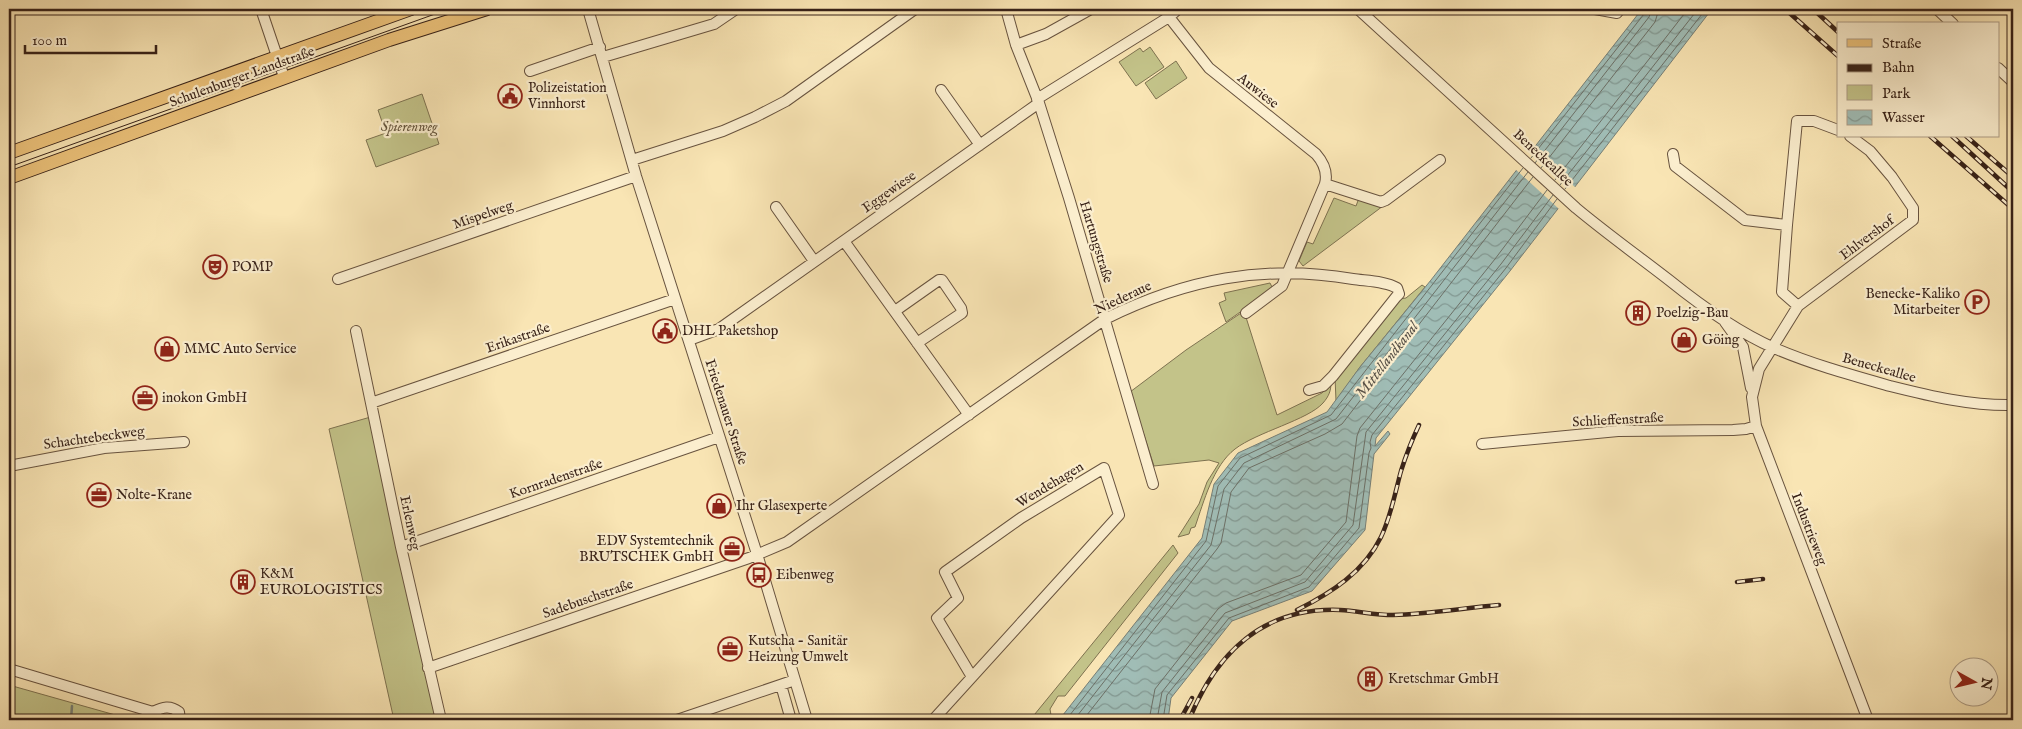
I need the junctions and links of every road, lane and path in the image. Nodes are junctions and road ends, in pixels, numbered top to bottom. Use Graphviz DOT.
graph roads {
  1 [pos="261,9"];
  2 [pos="411,9"];
  3 [pos="487,9"];
  4 [pos="588,9"];
  5 [pos="736,9"];
  6 [pos="915,9"];
  7 [pos="1006,9"];
  8 [pos="1091,9"];
  9 [pos="1178,9"];
  10 [pos="1358,9"];
  11 [pos="1595,9"];
  12 [pos="1620,9"];
  13 [pos="1937,9"];
  14 [pos="1169,17"];
  15 [pos="1951,22"];
  16 [pos="1016,45"];
  17 [pos="602,52"];
  18 [pos="277,56"];
  19 [pos="2000,70"];
  20 [pos="530,71"];
  21 [pos="284,77"];
  22 [pos="2013,82"];
  23 [pos="940,90"];
  24 [pos="1038,101"];
  25 [pos="1837,130"];
  26 [pos="1852,138"];
  27 [pos="980,145"];
  28 [pos="9,153"];
  29 [pos="1673,154"];
  30 [pos="632,160"];
  31 [pos="1440,160"];
  32 [pos="636,176"];
  33 [pos="9,178"];
  34 [pos="1325,184"];
  35 [pos="776,206"];
  36 [pos="1787,225"];
  37 [pos="844,241"];
  38 [pos="814,261"];
  39 [pos="1287,273"];
  40 [pos="338,279"];
  41 [pos="674,298"];
  42 [pos="1798,306"];
  43 [pos="894,311"];
  44 [pos="1246,313"];
  45 [pos="1719,316"];
  46 [pos="1105,319"];
  47 [pos="356,331"];
  48 [pos="688,340"];
  49 [pos="917,343"];
  50 [pos="1772,347"];
  51 [pos="1309,390"];
  52 [pos="1752,397"];
  53 [pos="371,403"];
  54 [pos="2013,405"];
  55 [pos="968,415"];
  56 [pos="1756,426"];
  57 [pos="719,437"];
  58 [pos="184,442"];
  59 [pos="1482,444"];
  60 [pos="9,466"];
  61 [pos="1153,484"];
  62 [pos="401,547"];
  63 [pos="757,554"];
  64 [pos="428,668"];
  65 [pos="9,669"];
  66 [pos="972,677"];
  67 [pos="795,680"];
  68 [pos="781,685"];
  69 [pos="155,716"];
  70 [pos="180,720"];
  71 [pos="441,720"];
  72 [pos="677,720"];
  73 [pos="791,720"];
  74 [pos="807,720"];
  75 [pos="932,720"];
  76 [pos="1868,720"];
  1 -- 18 [label="street"];
  2 -- 18 [label="main road, Schulenburger Landstraße"];
  3 -- 21 [label="main road, Schulenburger Landstraße"];
  4 -- 17 [label="street, Friedenauer Straße"];
  5 -- 17 [label="street"];
  6 -- 30 [label="street"];
  7 -- 16 [label="street, Hartungstraße"];
  8 -- 16 [label="street"];
  9 -- 14 [label="street, Eggewiese"];
  10 -- 45 [label="street, Beneckeallee"];
  11 -- 12 [label="street"];
  13 -- 15 [label="street"];
  14 -- 24 [label="street, Eggewiese"];
  14 -- 34 [label="street, Auwiese"];
  16 -- 24 [label="street, Hartungstraße"];
  17 -- 20 [label="street"];
  17 -- 30 [label="street, Friedenauer Straße"];
  18 -- 21 [label="street"];
  18 -- 28 [label="main road, Schulenburger Landstraße"];
  19 -- 22 [label="street"];
  21 -- 33 [label="main road, Schulenburger Landstraße"];
  23 -- 27 [label="street"];
  24 -- 27 [label="street, Eggewiese"];
  24 -- 46 [label="street, Hartungstraße"];
  25 -- 36 [label="street"];
  26 -- 42 [label="street, Ehlvershof"];
  27 -- 37 [label="street, Eggewiese"];
  29 -- 36 [label="street"];
  30 -- 32 [label="street, Friedenauer Straße"];
  31 -- 34 [label="street"];
  32 -- 40 [label="street, Mispelweg"];
  32 -- 41 [label="street, Friedenauer Straße"];
  34 -- 39 [label="street"];
  35 -- 38 [label="street"];
  36 -- 42 [label="street"];
  37 -- 38 [label="street, Eggewiese"];
  37 -- 43 [label="street"];
  38 -- 48 [label="street, Eggewiese"];
  39 -- 44 [label="street"];
  39 -- 46 [label="street, Niederaue"];
  39 -- 51 [label="street, Niederaue"];
  41 -- 48 [label="street, Friedenauer Straße"];
  41 -- 53 [label="street, Erikastraße"];
  42 -- 50 [label="street, Ehlvershof"];
  43 -- 49 [label="street"];
  43 -- 49 [label="street"];
  45 -- 50 [label="street, Beneckeallee"];
  45 -- 52 [label="street, Beneckeallee"];
  46 -- 55 [label="street, Niederaue"];
  46 -- 61 [label="street, Hartungstraße"];
  47 -- 53 [label="street, Erlenweg"];
  48 -- 57 [label="street, Friedenauer Straße"];
  49 -- 55 [label="street"];
  50 -- 52 [label="street, Industrieweg"];
  50 -- 54 [label="street, Beneckeallee"];
  52 -- 56 [label="street, Industrieweg"];
  53 -- 62 [label="street, Erlenweg"];
  55 -- 63 [label="street, Niederaue"];
  56 -- 59 [label="street, Schlieffenstraße"];
  56 -- 76 [label="street, Industrieweg"];
  57 -- 62 [label="street, Kornradenstraße"];
  57 -- 63 [label="street, Friedenauer Straße"];
  58 -- 60 [label="street, Schachtebeckweg"];
  62 -- 64 [label="street, Erlenweg"];
  63 -- 64 [label="street, Sadebuschstraße"];
  63 -- 67 [label="street, Friedenauer Straße"];
  64 -- 71 [label="street, Erlenweg"];
  65 -- 69 [label="street"];
  66 -- 66 [label="street, Wendehagen"];
  66 -- 75 [label="street, Wendehagen"];
  67 -- 68 [label="street"];
  67 -- 74 [label="street, Friedenauer Straße"];
  68 -- 72 [label="street"];
  68 -- 73 [label="street"];
  69 -- 70 [label="street"];
}
